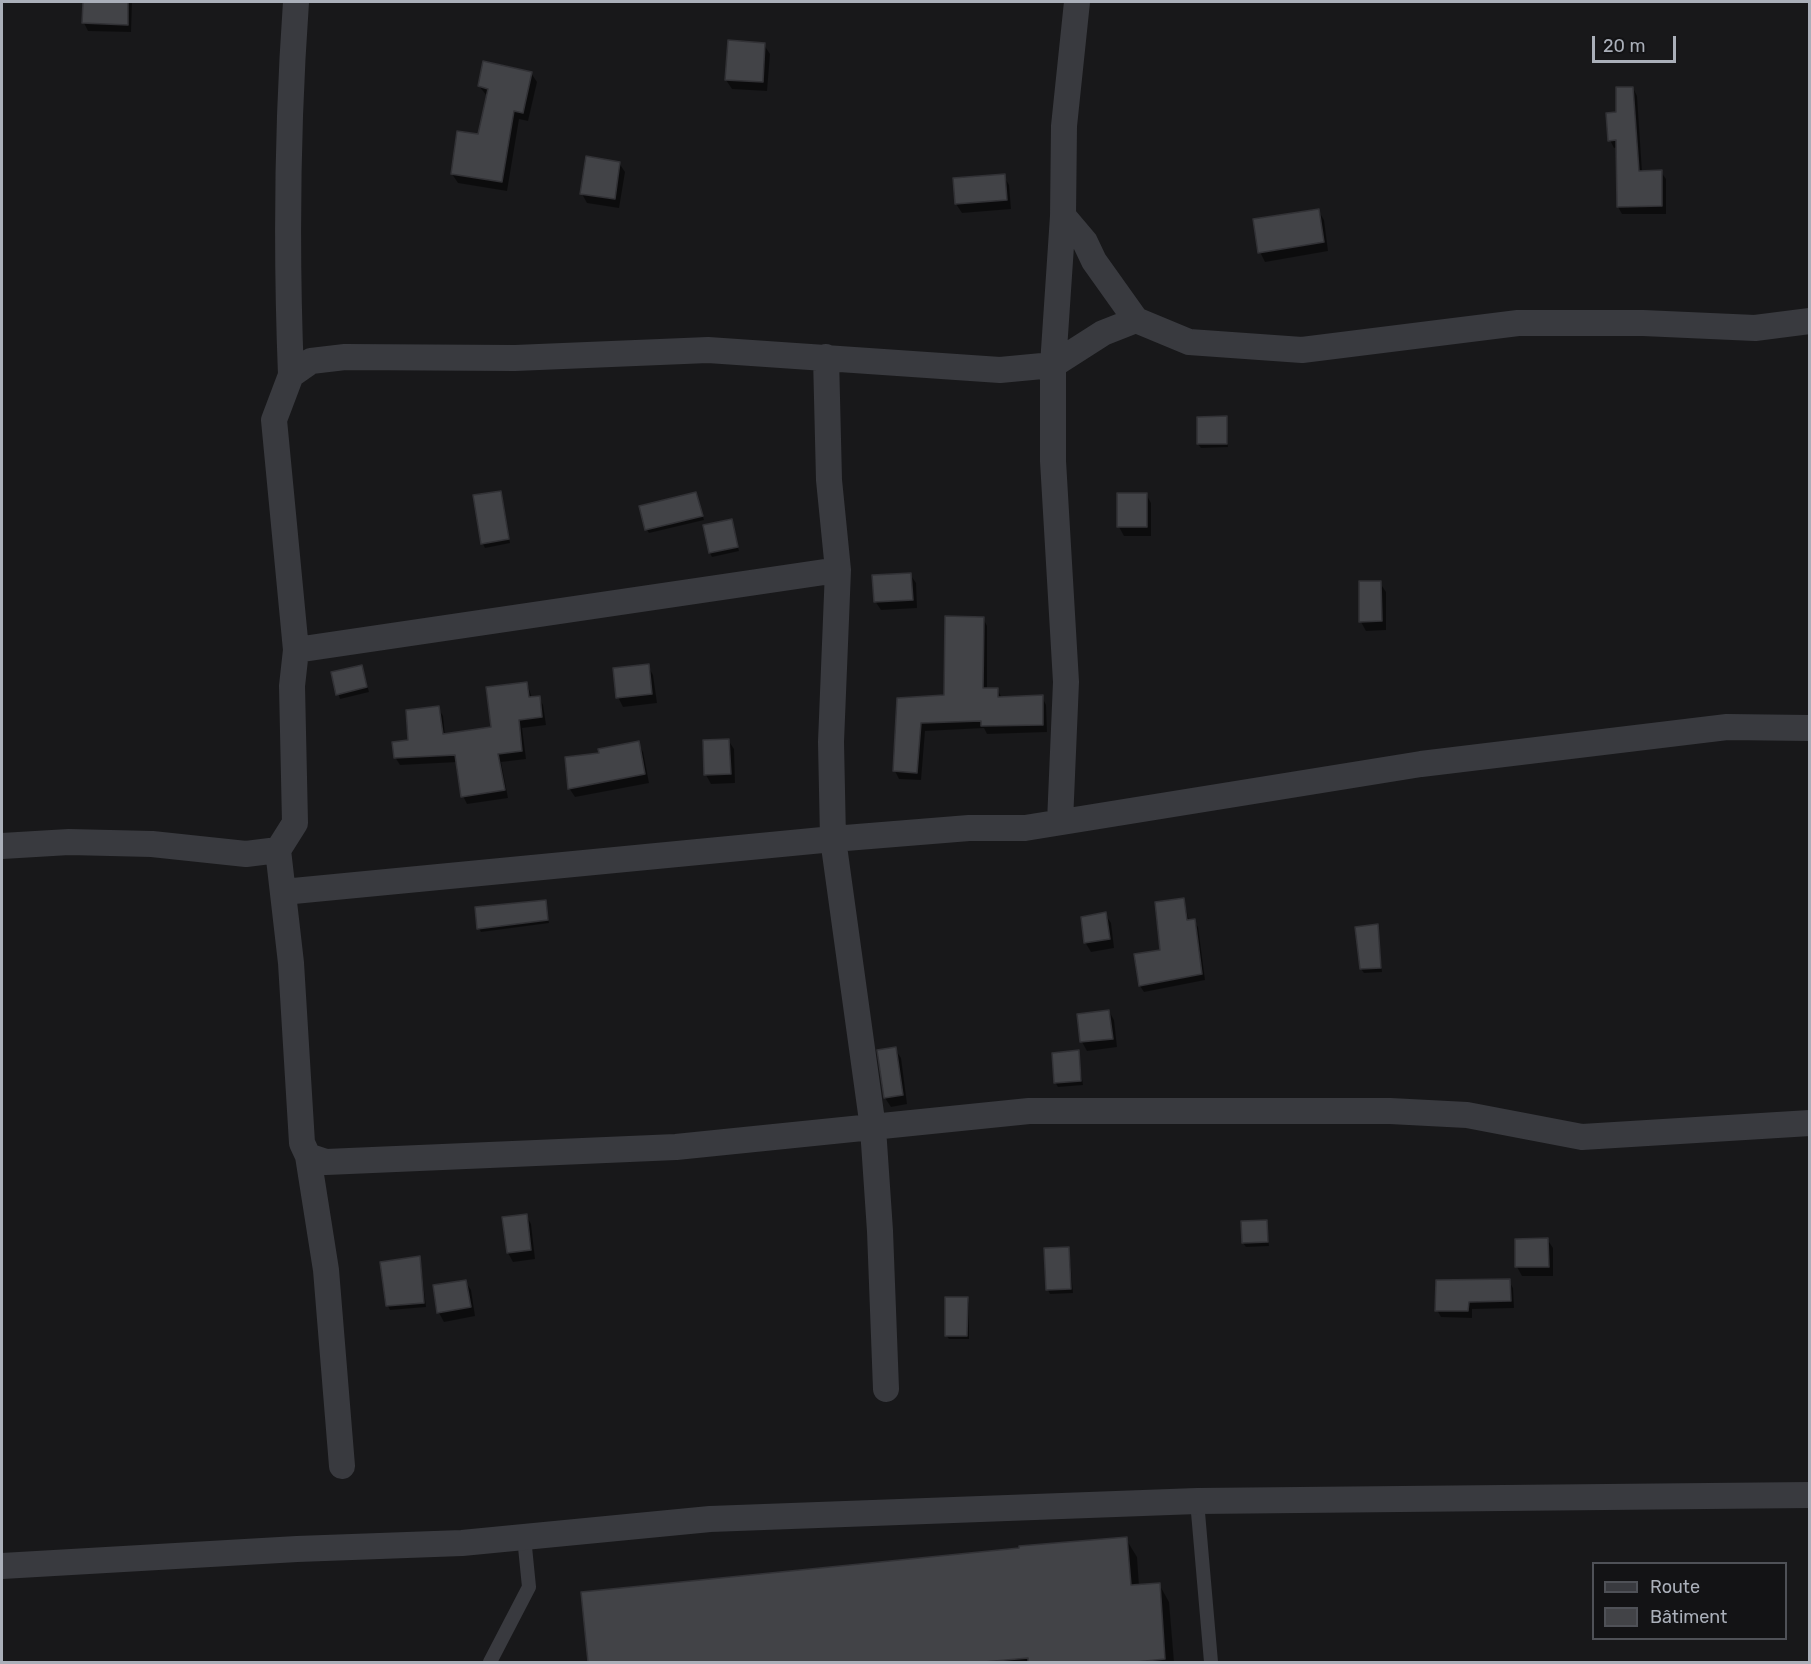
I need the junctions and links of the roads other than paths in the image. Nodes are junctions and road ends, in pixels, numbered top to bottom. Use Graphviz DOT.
graph roads {
  1 [pos="296,2"];
  2 [pos="1077,2"];
  3 [pos="1063,216"];
  4 [pos="1136,320"];
  5 [pos="1809,321"];
  6 [pos="826,357"];
  7 [pos="1053,365"];
  8 [pos="291,375"];
  9 [pos="838,570"];
  10 [pos="296,650"];
  11 [pos="1809,728"];
  12 [pos="1060,822"];
  13 [pos="833,839"];
  14 [pos="2,846"];
  15 [pos="278,850"];
  16 [pos="283,892"];
  17 [pos="1809,1123"];
  18 [pos="873,1128"];
  19 [pos="308,1156"];
  20 [pos="886,1389"];
  21 [pos="342,1466"];
  22 [pos="1809,1495"];
  23 [pos="1197,1501"];
  24 [pos="524,1537"];
  25 [pos="2,1566"];
  26 [pos="490,1662"];
  27 [pos="1211,1662"];
  1 -- 8 [label="street"];
  2 -- 3 [label="street"];
  3 -- 4 [label="street"];
  3 -- 7 [label="street"];
  4 -- 5 [label="street"];
  4 -- 7 [label="street"];
  6 -- 7 [label="street"];
  6 -- 8 [label="street"];
  6 -- 9 [label="street"];
  7 -- 12 [label="street"];
  8 -- 10 [label="street"];
  9 -- 10 [label="street"];
  9 -- 13 [label="street"];
  10 -- 15 [label="street"];
  11 -- 12 [label="street"];
  12 -- 13 [label="street"];
  13 -- 16 [label="street"];
  13 -- 18 [label="street"];
  14 -- 15 [label="street"];
  15 -- 16 [label="street"];
  16 -- 19 [label="street"];
  17 -- 18 [label="street"];
  18 -- 19 [label="street"];
  18 -- 20 [label="street"];
  19 -- 21 [label="street"];
  22 -- 23 [label="street"];
  23 -- 24 [label="street"];
  23 -- 27 [label="lane"];
  24 -- 25 [label="street"];
  24 -- 26 [label="lane"];
}
